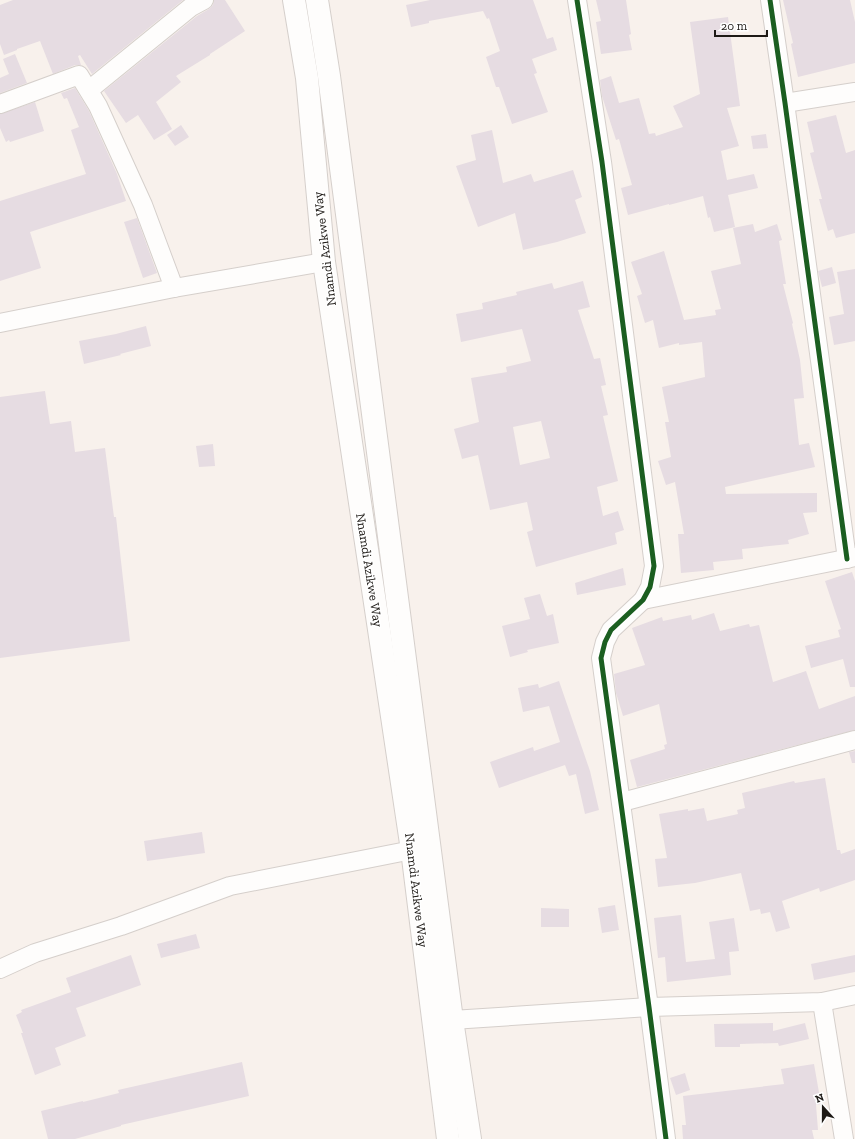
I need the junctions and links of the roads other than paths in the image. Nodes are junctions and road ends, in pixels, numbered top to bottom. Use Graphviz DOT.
graph roads {
  1 [pos="204,0"];
  2 [pos="294,0"];
  3 [pos="317,0"];
  4 [pos="577,0"];
  5 [pos="770,0"];
  6 [pos="89,90"];
  7 [pos="855,92"];
  8 [pos="785,103"];
  9 [pos="0,104"];
  10 [pos="324,262"];
  11 [pos="174,288"];
  12 [pos="0,323"];
  13 [pos="851,558"];
  14 [pos="643,600"];
  15 [pos="855,740"];
  16 [pos="622,802"];
  17 [pos="412,850"];
  18 [pos="0,969"];
  19 [pos="855,995"];
  20 [pos="822,1002"];
  21 [pos="649,1007"];
  22 [pos="452,1020"];
  23 [pos="448,1139"];
  24 [pos="470,1139"];
  25 [pos="666,1139"];
  26 [pos="844,1139"];
  1 -- 6 [label="street"];
  2 -- 10 [label="highway, Nnamdi Azikwe Way"];
  3 -- 22 [label="highway, Nnamdi Azikwe Way"];
  4 -- 14 [label="street"];
  5 -- 8 [label="street"];
  6 -- 9 [label="street"];
  6 -- 11 [label="street"];
  7 -- 8 [label="street"];
  8 -- 13 [label="street"];
  10 -- 11 [label="street"];
  10 -- 17 [label="highway, Nnamdi Azikwe Way"];
  11 -- 12 [label="street"];
  13 -- 14 [label="street"];
  14 -- 16 [label="street"];
  15 -- 16 [label="street"];
  16 -- 21 [label="street"];
  17 -- 18 [label="street"];
  17 -- 23 [label="highway, Nnamdi Azikwe Way"];
  19 -- 20 [label="street"];
  20 -- 21 [label="street"];
  20 -- 26 [label="street"];
  21 -- 22 [label="street"];
  21 -- 25 [label="street"];
  22 -- 24 [label="highway, Nnamdi Azikwe Way"];
}
